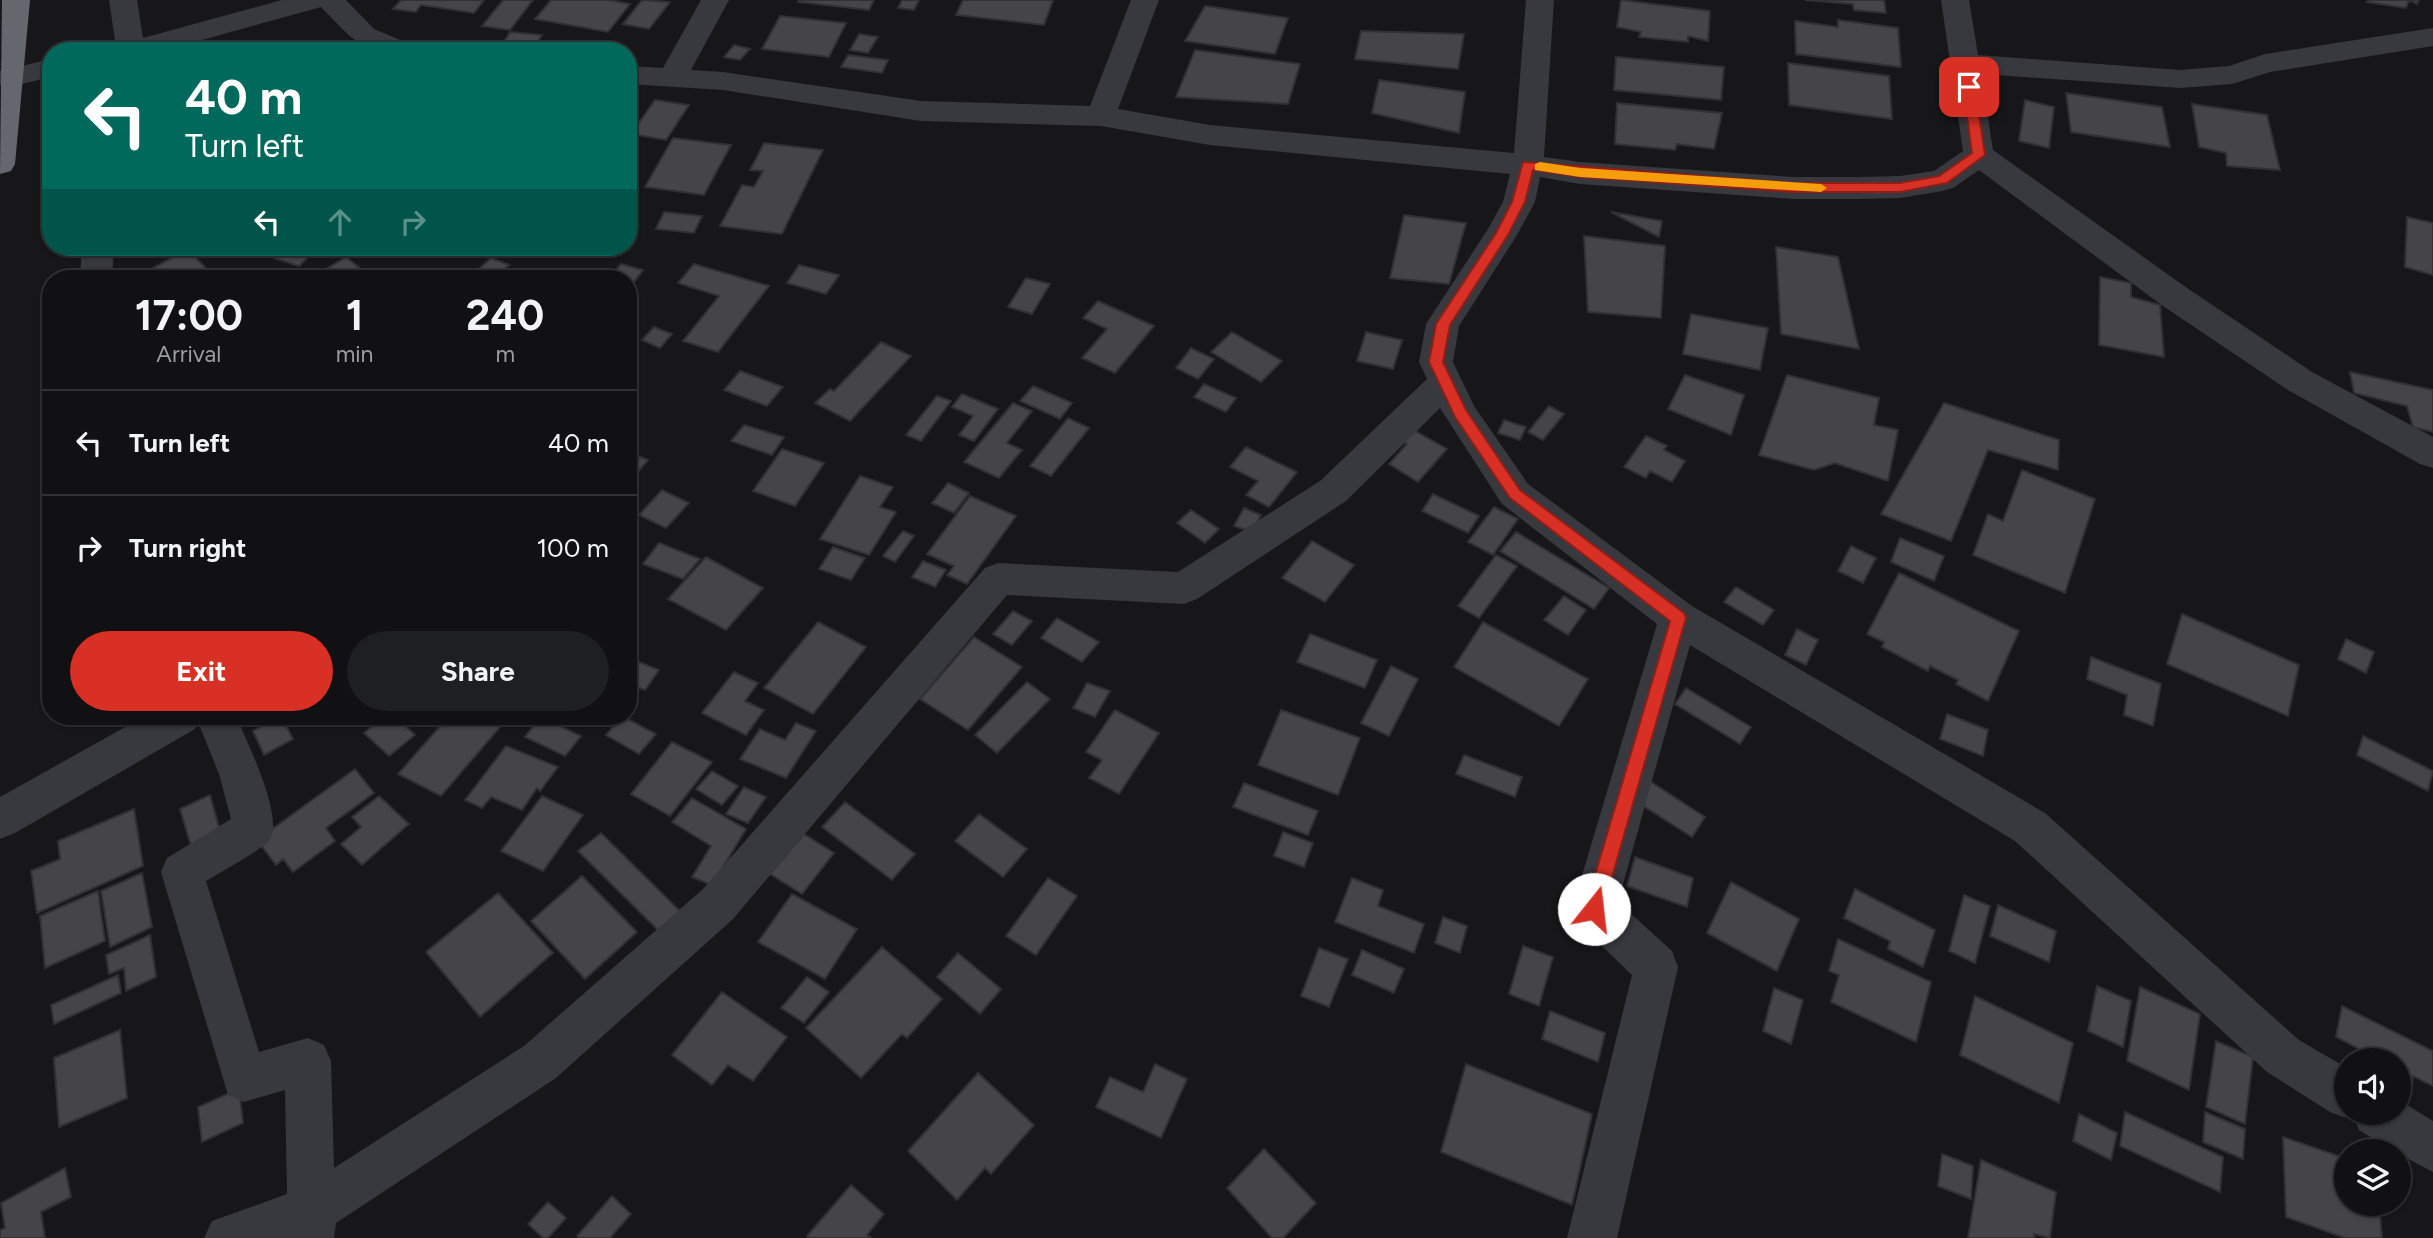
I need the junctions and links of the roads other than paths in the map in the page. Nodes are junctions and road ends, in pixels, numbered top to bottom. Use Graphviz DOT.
graph roads {
  1 [pos="16,0"];
  2 [pos="123,0"];
  3 [pos="314,0"];
  4 [pos="330,0"];
  5 [pos="715,0"];
  6 [pos="1145,0"];
  7 [pos="1540,0"];
  8 [pos="1955,0"];
  9 [pos="2433,37"];
  10 [pos="129,42"];
  11 [pos="159,42"];
  12 [pos="379,42"];
  13 [pos="1965,64"];
  14 [pos="42,70"];
  15 [pos="637,76"];
  16 [pos="9,78"];
  17 [pos="672,78"];
  18 [pos="1101,116"];
  19 [pos="1979,155"];
  20 [pos="0,164"];
  21 [pos="1528,165"];
  22 [pos="1446,381"];
  23 [pos="2433,454"];
  24 [pos="1678,618"];
  25 [pos="165,725"];
  26 [pos="220,725"];
  27 [pos="0,819"];
  28 [pos="2334,1087"];
  29 [pos="2396,1125"];
  30 [pos="2433,1148"];
  31 [pos="312,1225"];
  32 [pos="229,1238"];
  33 [pos="1592,1238"];
  1 -- 16 [label="highway"];
  2 -- 10 [label="street"];
  3 -- 11 [label="street"];
  4 -- 12 [label="street"];
  5 -- 17 [label="street"];
  6 -- 18 [label="street"];
  7 -- 21 [label="street"];
  8 -- 13 [label="street"];
  9 -- 13 [label="street"];
  13 -- 19 [label="street"];
  14 -- 16 [label="street"];
  15 -- 17 [label="street"];
  16 -- 20 [label="highway"];
  17 -- 18 [label="street"];
  18 -- 21 [label="street"];
  19 -- 21 [label="street"];
  19 -- 23 [label="street"];
  21 -- 22 [label="street"];
  22 -- 24 [label="street"];
  22 -- 31 [label="street"];
  24 -- 28 [label="street"];
  24 -- 33 [label="street"];
  25 -- 27 [label="street"];
  26 -- 31 [label="street"];
  29 -- 30 [label="street"];
  31 -- 32 [label="street"];
}
